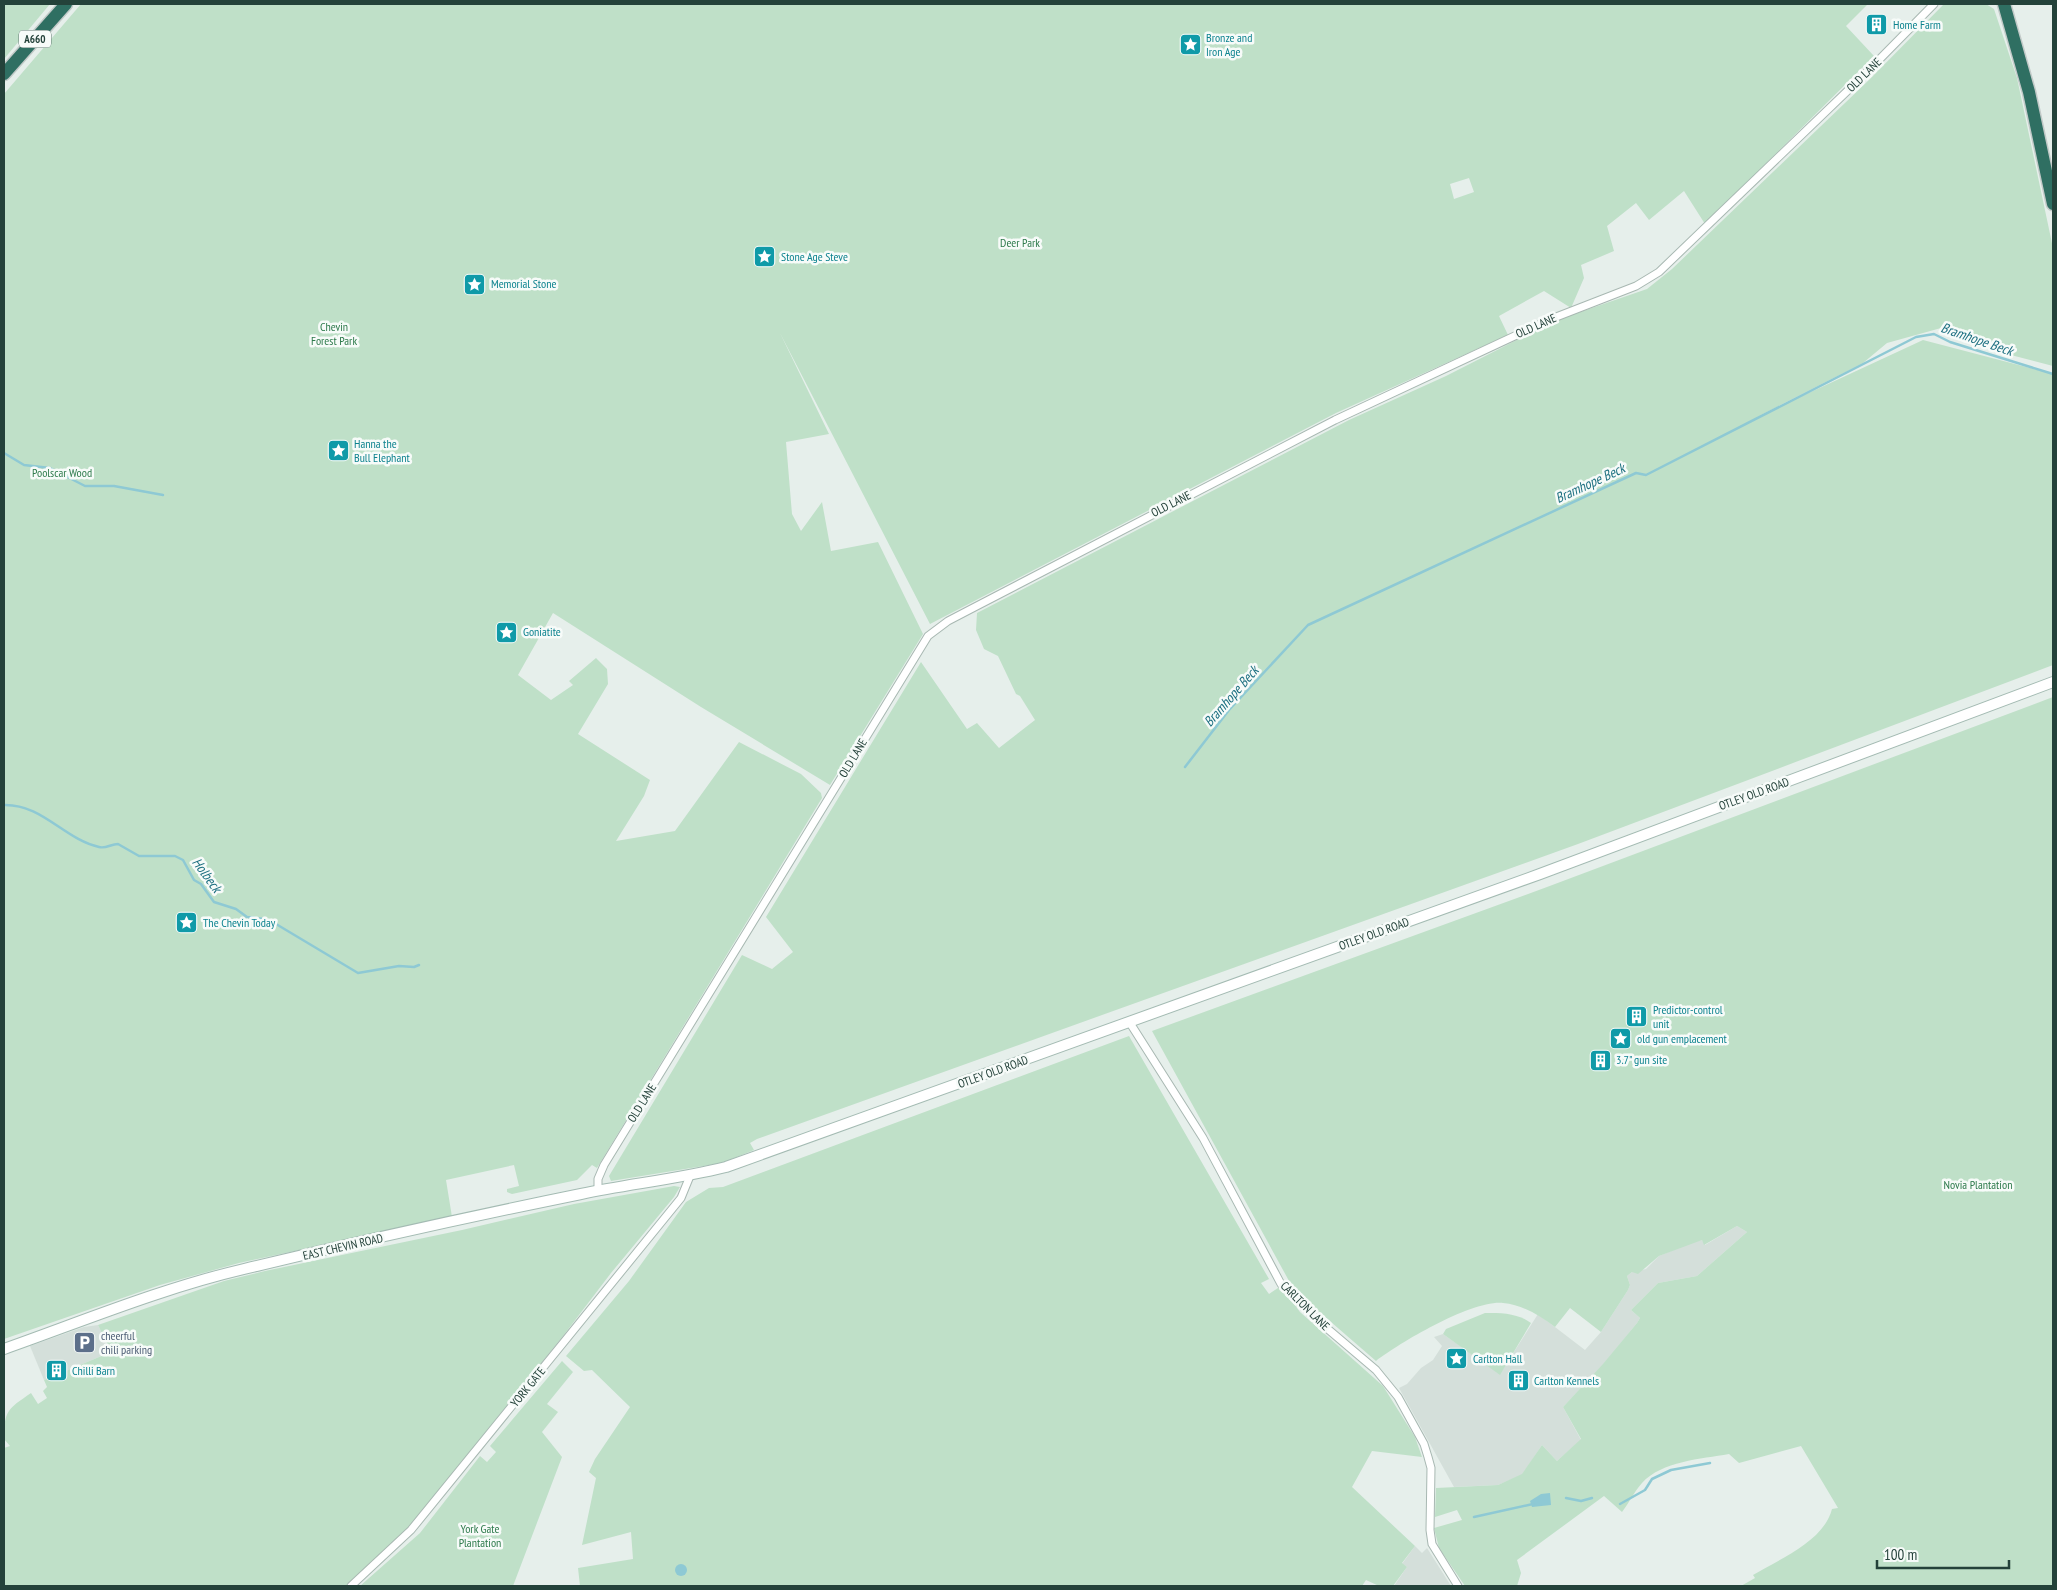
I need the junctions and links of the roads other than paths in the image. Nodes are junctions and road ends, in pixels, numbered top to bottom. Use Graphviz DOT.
graph roads {
  1 [pos="66,4"];
  2 [pos="1934,4"];
  3 [pos="2004,4"];
  4 [pos="4,74"];
  5 [pos="2053,204"];
  6 [pos="2053,682"];
  7 [pos="1130,1023"];
  8 [pos="690,1176"];
  9 [pos="598,1191"];
  10 [pos="4,1349"];
  11 [pos="351,1586"];
  12 [pos="1458,1586"];
  1 -- 4 [label="highway, A660"];
  2 -- 9 [label="street, OLD LANE"];
  3 -- 5 [label="highway"];
  6 -- 7 [label="street, OTLEY OLD ROAD"];
  7 -- 8 [label="street, OTLEY OLD ROAD"];
  7 -- 12 [label="street, CARLTON LANE"];
  8 -- 9 [label="street, EAST CHEVIN ROAD"];
  8 -- 11 [label="street, YORK GATE"];
  9 -- 10 [label="street, EAST CHEVIN ROAD"];
}
